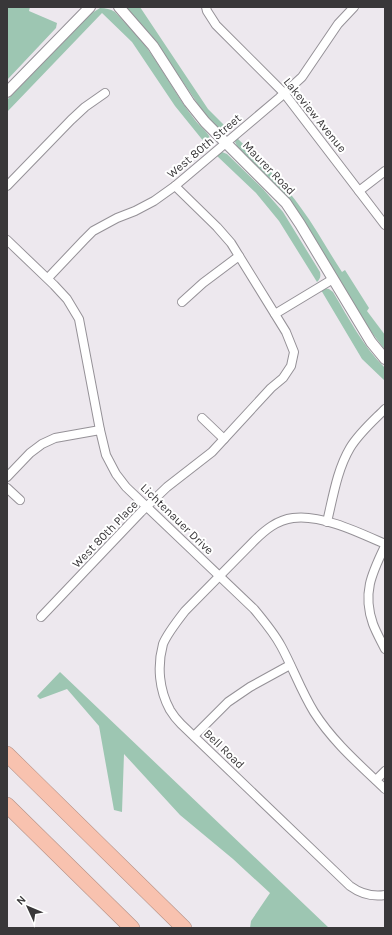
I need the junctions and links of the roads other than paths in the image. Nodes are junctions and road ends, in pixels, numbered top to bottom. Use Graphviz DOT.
graph roads {
  1 [pos="90,7"];
  2 [pos="119,7"];
  3 [pos="206,7"];
  4 [pos="354,7"];
  5 [pos="7,92"];
  6 [pos="104,93"];
  7 [pos="284,93"];
  8 [pos="226,143"];
  9 [pos="385,171"];
  10 [pos="7,186"];
  11 [pos="175,186"];
  12 [pos="359,191"];
  13 [pos="385,225"];
  14 [pos="7,240"];
  15 [pos="239,256"];
  16 [pos="48,278"];
  17 [pos="333,279"];
  18 [pos="182,302"];
  19 [pos="275,314"];
  20 [pos="385,359"];
  21 [pos="385,409"];
  22 [pos="202,418"];
  23 [pos="100,430"];
  24 [pos="224,439"];
  25 [pos="7,477"];
  26 [pos="7,488"];
  27 [pos="20,500"];
  28 [pos="147,507"];
  29 [pos="327,522"];
  30 [pos="385,545"];
  31 [pos="220,576"];
  32 [pos="42,617"];
  33 [pos="385,649"];
  34 [pos="290,666"];
  35 [pos="194,736"];
  36 [pos="7,754"];
  37 [pos="385,771"];
  38 [pos="376,780"];
  39 [pos="385,789"];
  40 [pos="7,804"];
  41 [pos="385,895"];
  42 [pos="132,928"];
  43 [pos="184,928"];
  1 -- 5 [label="street"];
  2 -- 8 [label="street, Maurer Road"];
  3 -- 7 [label="street, Lakeview Avenue"];
  4 -- 7 [label="street, West 80th Street"];
  6 -- 10 [label="street"];
  7 -- 8 [label="street, West 80th Street"];
  7 -- 12 [label="street, Lakeview Avenue"];
  8 -- 11 [label="street, West 80th Street"];
  8 -- 17 [label="street, Maurer Road"];
  9 -- 12 [label="street"];
  11 -- 15 [label="street, West 80th Place"];
  11 -- 16 [label="street, West 80th Street"];
  12 -- 13 [label="street, Lakeview Avenue"];
  14 -- 16 [label="street, Lichtenauer Drive"];
  15 -- 18 [label="street"];
  15 -- 19 [label="street, West 80th Place"];
  16 -- 23 [label="street, Lichtenauer Drive"];
  17 -- 19 [label="street"];
  17 -- 20 [label="street, Maurer Road"];
  19 -- 24 [label="street, West 80th Place"];
  21 -- 29 [label="street"];
  22 -- 24 [label="street"];
  23 -- 25 [label="street"];
  23 -- 28 [label="street, Lichtenauer Drive"];
  24 -- 28 [label="street, West 80th Place"];
  26 -- 27 [label="street"];
  28 -- 31 [label="street, Lichtenauer Drive"];
  28 -- 32 [label="street, West 80th Place"];
  29 -- 30 [label="street, Bell Road"];
  29 -- 31 [label="street, Bell Road"];
  30 -- 33 [label="street"];
  31 -- 34 [label="street, Lichtenauer Drive"];
  31 -- 35 [label="street, Bell Road"];
  34 -- 35 [label="street"];
  34 -- 38 [label="street, Lichtenauer Drive"];
  35 -- 41 [label="street, Bell Road"];
  36 -- 43 [label="highway"];
  37 -- 38 [label="street"];
  38 -- 39 [label="street, Lichtenauer Drive"];
  40 -- 42 [label="highway"];
}
